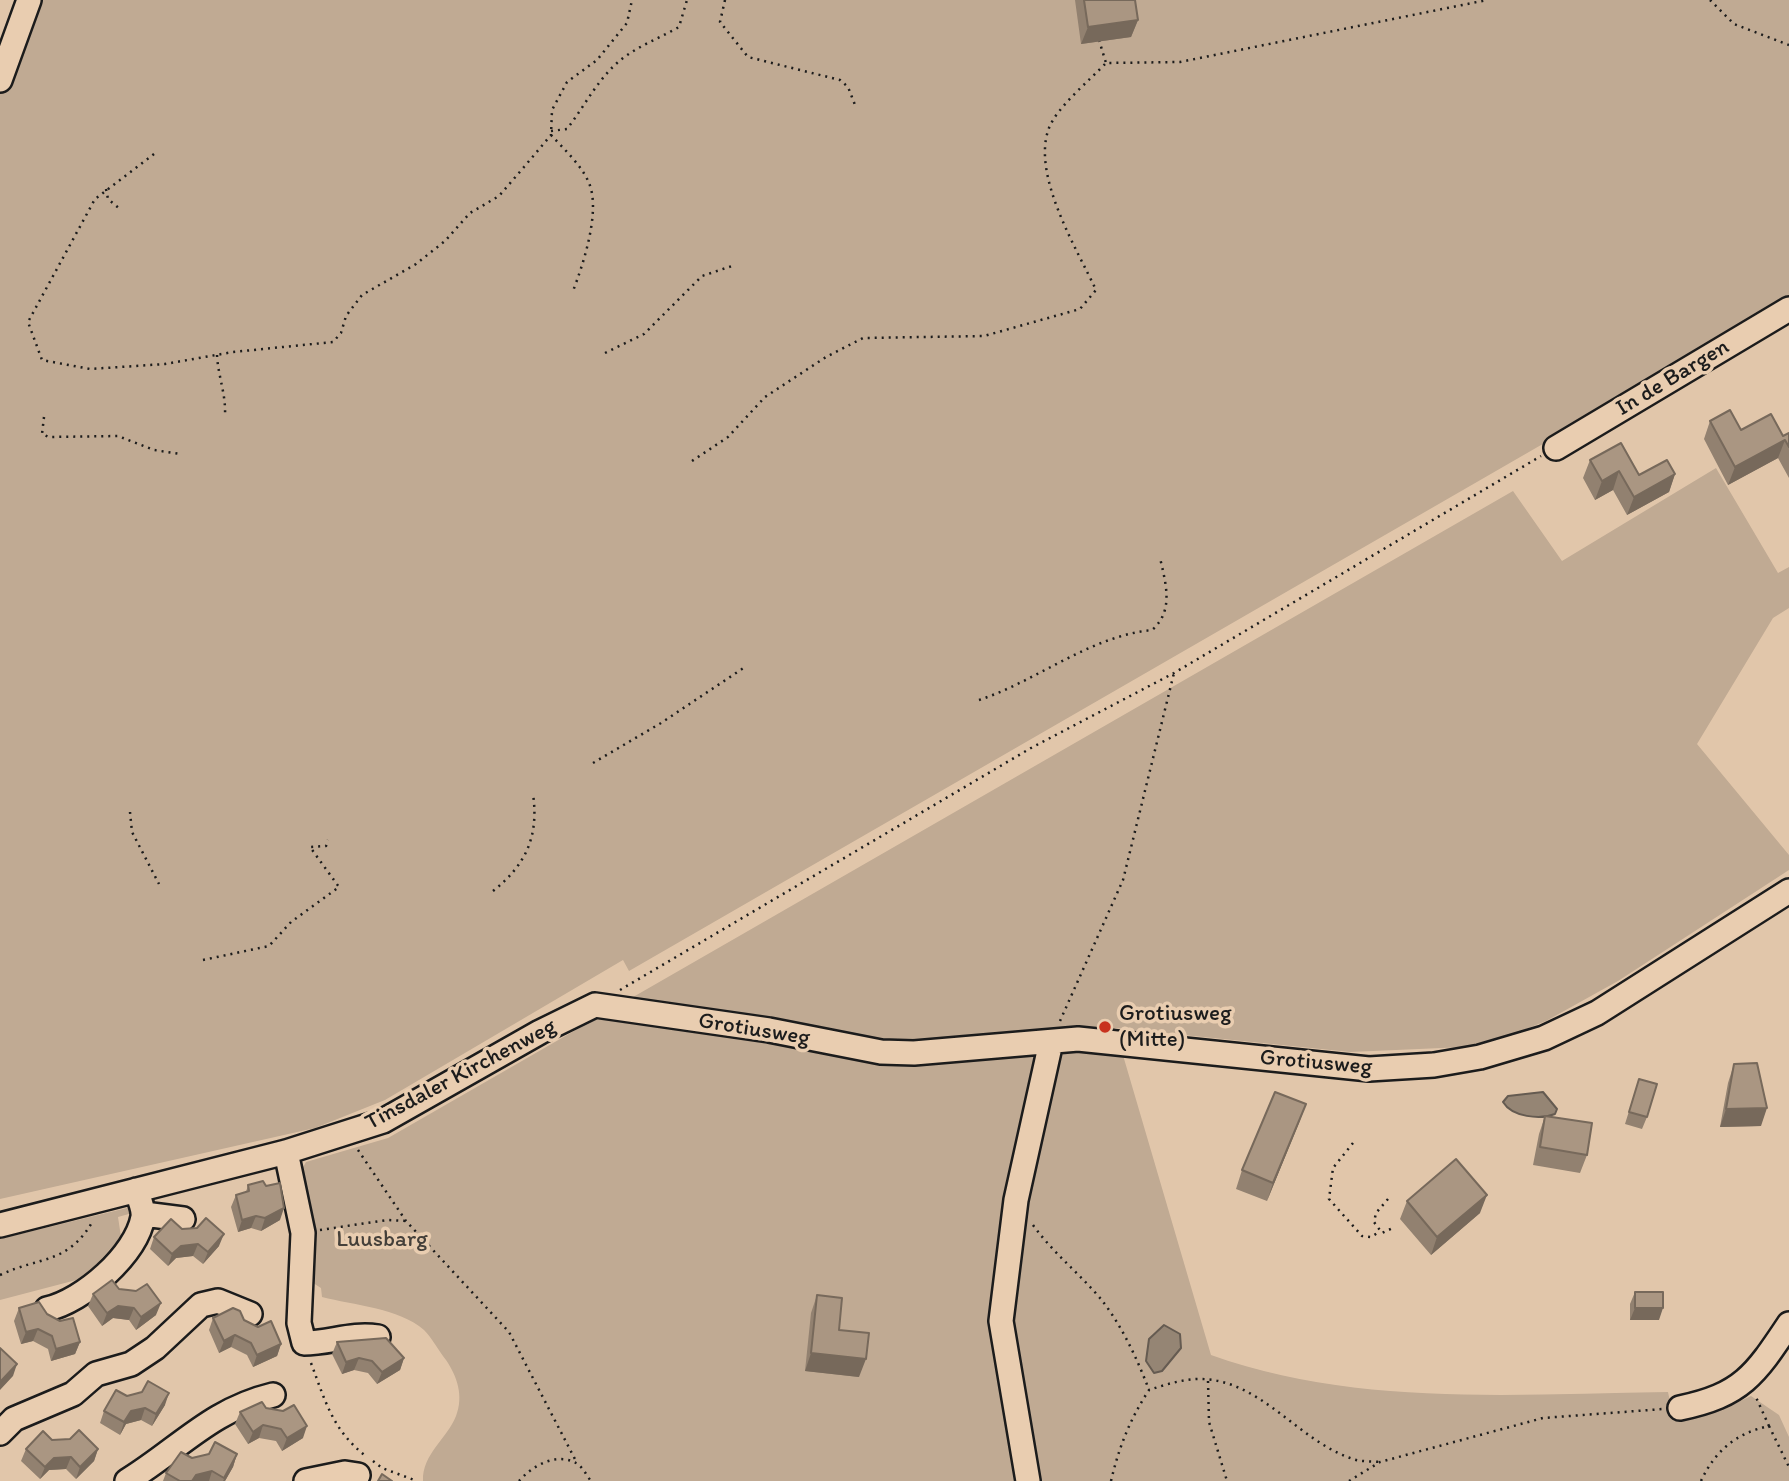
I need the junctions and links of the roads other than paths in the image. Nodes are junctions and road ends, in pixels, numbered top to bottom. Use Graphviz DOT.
graph roads {
  1 [pos="29,0"];
  2 [pos="0,80"];
  3 [pos="1789,309"];
  4 [pos="1556,448"];
  5 [pos="1789,891"];
  6 [pos="594,1005"];
  7 [pos="1051,1042"];
  8 [pos="286,1152"];
  9 [pos="136,1190"];
  10 [pos="144,1214"];
  11 [pos="183,1219"];
  12 [pos="0,1224"];
  13 [pos="47,1309"];
  14 [pos="250,1314"];
  15 [pos="1789,1324"];
  16 [pos="378,1337"];
  17 [pos="272,1395"];
  18 [pos="1680,1408"];
  19 [pos="0,1433"];
  20 [pos="358,1475"];
  21 [pos="127,1481"];
  22 [pos="306,1481"];
  23 [pos="1028,1481"];
  1 -- 2 [label="street"];
  3 -- 4 [label="street, In de Bargen"];
  5 -- 7 [label="street, Grotiusweg"];
  6 -- 7 [label="street, Grotiusweg"];
  6 -- 8 [label="street, Tinsdaler Kirchenweg"];
  7 -- 23 [label="street"];
  8 -- 9 [label="street, Tinsdaler Kirchenweg"];
  8 -- 16 [label="street"];
  9 -- 10 [label="street"];
  9 -- 12 [label="street, Tinsdaler Kirchenweg"];
  10 -- 11 [label="street"];
  10 -- 13 [label="street"];
  14 -- 19 [label="street"];
  15 -- 18 [label="street"];
  17 -- 21 [label="street"];
  20 -- 22 [label="street"];
}
